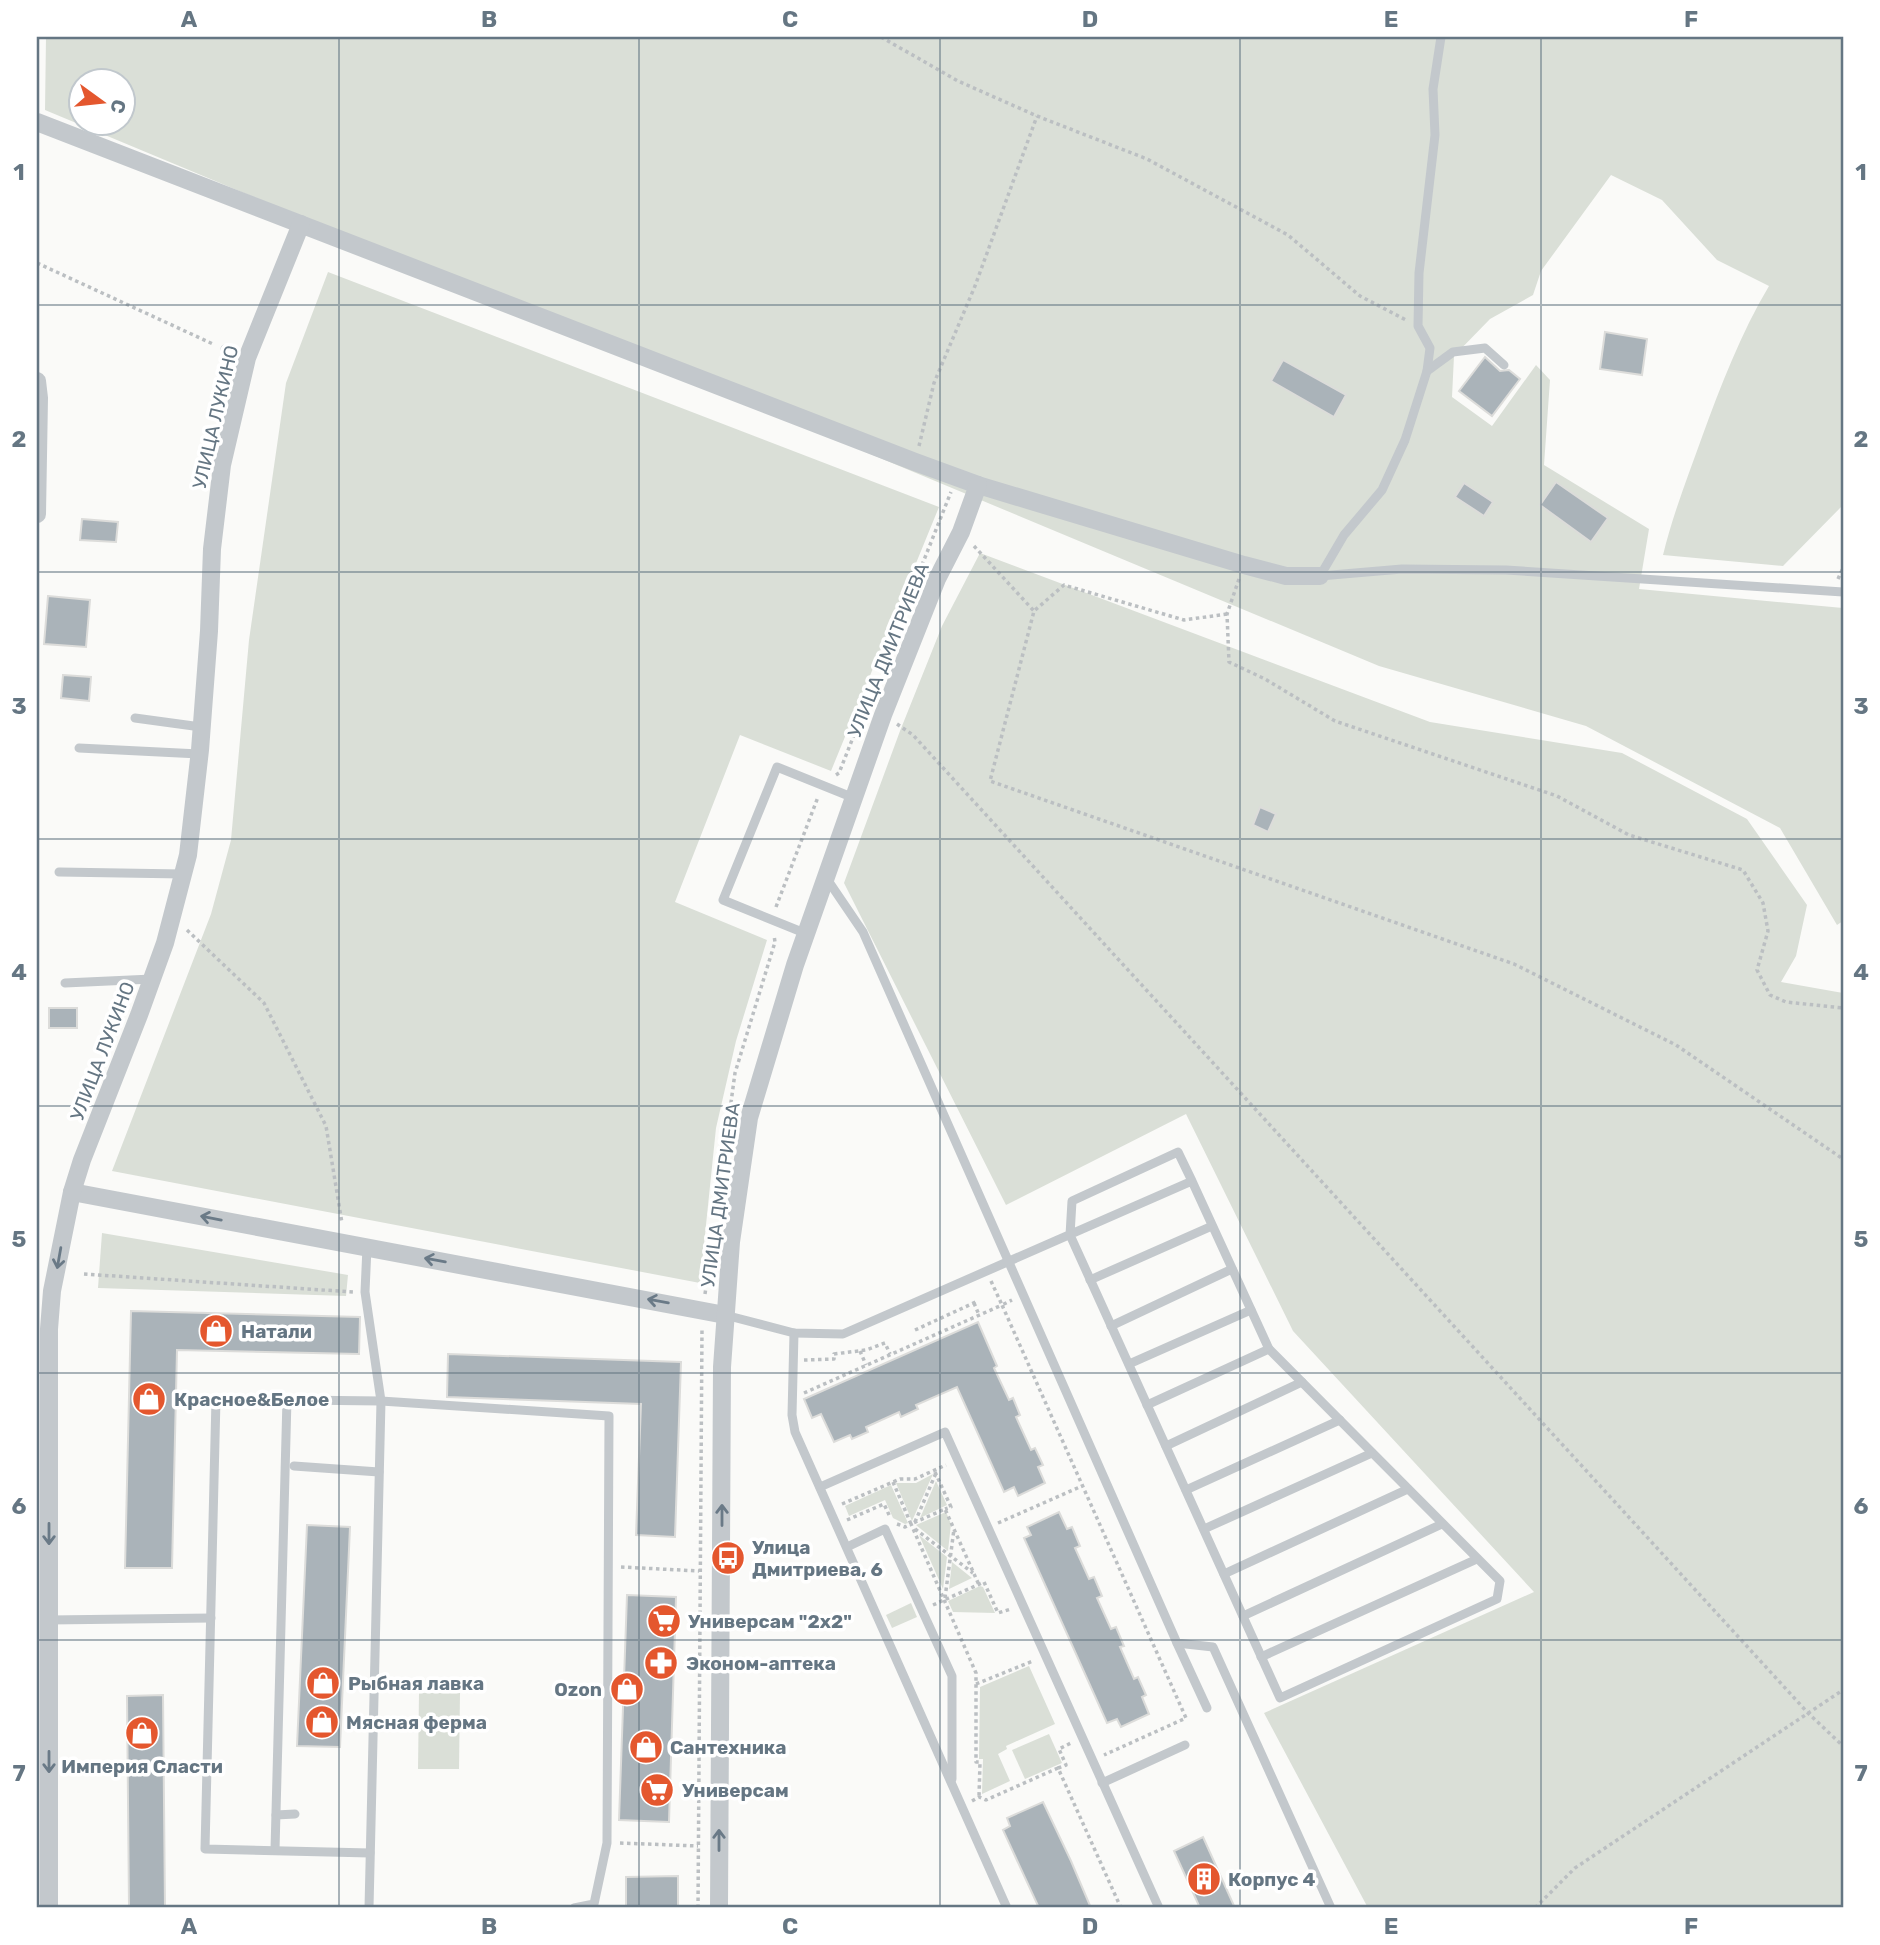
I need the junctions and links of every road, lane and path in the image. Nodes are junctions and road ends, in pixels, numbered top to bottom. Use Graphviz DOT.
graph roads {
  1 [pos="881,37"];
  2 [pos="1441,37"];
  3 [pos="1037,116"];
  4 [pos="37,122"];
  5 [pos="301,224"];
  6 [pos="37,263"];
  7 [pos="1418,326"];
  8 [pos="225,349"];
  9 [pos="247,359"];
  10 [pos="1504,365"];
  11 [pos="1427,371"];
  12 [pos="37,381"];
  13 [pos="915,463"];
  14 [pos="978,485"];
  15 [pos="37,514"];
  16 [pos="961,532"];
  17 [pos="1244,565"];
  18 [pos="1320,576"];
  19 [pos="1843,592"];
  20 [pos="1034,611"];
  21 [pos="1227,614"];
  22 [pos="883,715"];
  23 [pos="135,718"];
  24 [pos="201,727"];
  25 [pos="79,748"];
  26 [pos="199,754"];
  27 [pos="854,798"];
  28 [pos="59,872"];
  29 [pos="183,874"];
  30 [pos="826,878"];
  31 [pos="187,930"];
  32 [pos="807,933"];
  33 [pos="152,979"];
  34 [pos="65,983"];
  35 [pos="1843,1008"];
  36 [pos="1843,1159"];
  37 [pos="1192,1181"];
  38 [pos="72,1192"];
  39 [pos="342,1223"];
  40 [pos="1212,1226"];
  41 [pos="1070,1235"];
  42 [pos="367,1247"];
  43 [pos="1009,1262"];
  44 [pos="1232,1269"];
  45 [pos="986,1271"];
  46 [pos="84,1274"];
  47 [pos="1090,1280"];
  48 [pos="365,1292"];
  49 [pos="1023,1295"];
  50 [pos="1002,1305"];
  51 [pos="702,1309"];
  52 [pos="1251,1310"];
  53 [pos="725,1315"];
  54 [pos="948,1315"];
  55 [pos="979,1315"];
  56 [pos="954,1326"];
  57 [pos="1111,1326"];
  58 [pos="915,1330"];
  59 [pos="794,1333"];
  60 [pos="1269,1349"];
  61 [pos="860,1351"];
  62 [pos="890,1354"];
  63 [pos="1129,1364"];
  64 [pos="866,1365"];
  65 [pos="802,1371"];
  66 [pos="802,1382"];
  67 [pos="1302,1382"];
  68 [pos="802,1394"];
  69 [pos="287,1399"];
  70 [pos="381,1401"];
  71 [pos="802,1402"];
  72 [pos="1147,1405"];
  73 [pos="1340,1420"];
  74 [pos="1166,1446"];
  75 [pos="1372,1453"];
  76 [pos="957,1460"];
  77 [pos="294,1466"];
  78 [pos="380,1472"];
  79 [pos="935,1472"];
  80 [pos="893,1482"];
  81 [pos="1082,1486"];
  82 [pos="820,1488"];
  83 [pos="1408,1489"];
  84 [pos="1186,1490"];
  85 [pos="840,1505"];
  86 [pos="945,1509"];
  87 [pos="1442,1524"];
  88 [pos="914,1525"];
  89 [pos="954,1529"];
  90 [pos="1203,1529"];
  91 [pos="1002,1535"];
  92 [pos="847,1547"];
  93 [pos="950,1556"];
  94 [pos="1477,1559"];
  95 [pos="608,1566"];
  96 [pos="699,1571"];
  97 [pos="975,1574"];
  98 [pos="1224,1574"];
  99 [pos="979,1585"];
  100 [pos="1243,1616"];
  101 [pos="211,1618"];
  102 [pos="1016,1618"];
  103 [pos="49,1620"];
  104 [pos="1177,1643"];
  105 [pos="1030,1650"];
  106 [pos="1261,1657"];
  107 [pos="976,1684"];
  108 [pos="1843,1690"];
  109 [pos="1207,1708"];
  110 [pos="1808,1713"];
  111 [pos="1066,1731"];
  112 [pos="1185,1745"];
  113 [pos="1843,1746"];
  114 [pos="1100,1756"];
  115 [pos="1058,1768"];
  116 [pos="1102,1783"];
  117 [pos="952,1784"];
  118 [pos="979,1797"];
  119 [pos="295,1814"];
  120 [pos="276,1815"];
  121 [pos="607,1843"];
  122 [pos="698,1846"];
  123 [pos="275,1850"];
  124 [pos="370,1853"];
  125 [pos="49,1908"];
  126 [pos="369,1908"];
  127 [pos="574,1908"];
  128 [pos="698,1908"];
  129 [pos="719,1908"];
  130 [pos="1007,1908"];
  131 [pos="1121,1908"];
  132 [pos="1159,1908"];
  133 [pos="1331,1908"];
  134 [pos="1535,1908"];
  1 -- 3 [label="path"];
  2 -- 7 [label="lane"];
  3 -- 7 [label="path"];
  3 -- 13 [label="path"];
  4 -- 5 [label="street"];
  5 -- 9 [label="street, УЛИЦА ЛУКИНО"];
  5 -- 13 [label="street"];
  6 -- 8 [label="path"];
  7 -- 11 [label="lane"];
  8 -- 9 [label="lane"];
  9 -- 24 [label="street, УЛИЦА ЛУКИНО"];
  10 -- 11 [label="lane"];
  11 -- 18 [label="lane"];
  12 -- 15 [label="street"];
  13 -- 14 [label="street"];
  14 -- 16 [label="street, УЛИЦА ДМИТРИЕВА"];
  14 -- 17 [label="street"];
  16 -- 20 [label="path"];
  16 -- 22 [label="street, УЛИЦА ДМИТРИЕВА"];
  17 -- 18 [label="street"];
  17 -- 21 [label="path"];
  18 -- 19 [label="lane"];
  20 -- 21 [label="path"];
  20 -- 36 [label="path"];
  21 -- 35 [label="path"];
  22 -- 27 [label="street, УЛИЦА ДМИТРИЕВА"];
  22 -- 110 [label="path"];
  23 -- 24 [label="lane"];
  24 -- 26 [label="street, УЛИЦА ЛУКИНО"];
  25 -- 26 [label="lane"];
  26 -- 29 [label="street, УЛИЦА ЛУКИНО"];
  27 -- 30 [label="street, УЛИЦА ДМИТРИЕВА"];
  27 -- 32 [label="lane"];
  28 -- 29 [label="lane"];
  29 -- 33 [label="street, УЛИЦА ЛУКИНО"];
  30 -- 32 [label="street, УЛИЦА ДМИТРИЕВА"];
  30 -- 43 [label="lane"];
  31 -- 39 [label="path"];
  32 -- 53 [label="street, УЛИЦА ДМИТРИЕВА"];
  33 -- 34 [label="lane"];
  33 -- 38 [label="street, УЛИЦА ЛУКИНО"];
  37 -- 40 [label="lane"];
  37 -- 41 [label="lane"];
  37 -- 41 [label="lane"];
  42 -- 38 [label="street, one-way"];
  38 -- 103 [label="street, УЛИЦА ЛУКИНО, one-way"];
  40 -- 44 [label="lane"];
  40 -- 47 [label="lane"];
  41 -- 43 [label="lane"];
  41 -- 47 [label="lane"];
  42 -- 48 [label="lane"];
  51 -- 42 [label="street, one-way"];
  43 -- 45 [label="lane"];
  43 -- 49 [label="lane"];
  44 -- 52 [label="lane"];
  44 -- 57 [label="lane"];
  45 -- 50 [label="path"];
  45 -- 59 [label="lane"];
  46 -- 48 [label="path"];
  47 -- 57 [label="lane"];
  48 -- 70 [label="lane"];
  49 -- 50 [label="path"];
  49 -- 104 [label="lane"];
  50 -- 55 [label="path"];
  50 -- 81 [label="path"];
  51 -- 53 [label="street"];
  51 -- 96 [label="path"];
  52 -- 60 [label="lane"];
  52 -- 63 [label="lane"];
  53 -- 59 [label="lane"];
  129 -- 53 [label="street, УЛИЦА ДМИТРИЕВА, one-way"];
  54 -- 55 [label="path"];
  54 -- 56 [label="path"];
  54 -- 58 [label="path"];
  55 -- 56 [label="path"];
  56 -- 62 [label="path"];
  57 -- 63 [label="lane"];
  59 -- 82 [label="lane"];
  60 -- 67 [label="lane"];
  60 -- 72 [label="lane"];
  61 -- 62 [label="path"];
  61 -- 64 [label="path"];
  61 -- 65 [label="path"];
  62 -- 64 [label="path"];
  63 -- 72 [label="lane"];
  64 -- 68 [label="path"];
  66 -- 68 [label="path"];
  67 -- 73 [label="lane"];
  67 -- 74 [label="lane"];
  68 -- 71 [label="path"];
  69 -- 70 [label="lane"];
  69 -- 101 [label="lane"];
  69 -- 120 [label="lane"];
  70 -- 78 [label="lane"];
  70 -- 95 [label="lane"];
  72 -- 74 [label="lane"];
  73 -- 75 [label="lane"];
  73 -- 84 [label="lane"];
  74 -- 84 [label="lane"];
  75 -- 83 [label="lane"];
  75 -- 90 [label="lane"];
  76 -- 79 [label="path"];
  76 -- 82 [label="lane"];
  76 -- 116 [label="lane"];
  77 -- 78 [label="lane"];
  78 -- 124 [label="lane"];
  79 -- 80 [label="path"];
  79 -- 86 [label="path"];
  79 -- 88 [label="path"];
  80 -- 85 [label="path"];
  80 -- 88 [label="path"];
  81 -- 91 [label="path"];
  81 -- 114 [label="path"];
  82 -- 92 [label="lane"];
  83 -- 87 [label="lane"];
  83 -- 98 [label="lane"];
  84 -- 90 [label="lane"];
  86 -- 88 [label="path"];
  86 -- 89 [label="path"];
  87 -- 94 [label="lane"];
  87 -- 100 [label="lane"];
  88 -- 93 [label="path"];
  89 -- 93 [label="path"];
  89 -- 97 [label="path"];
  90 -- 98 [label="lane"];
  92 -- 117 [label="lane"];
  92 -- 117 [label="lane"];
  93 -- 97 [label="path"];
  93 -- 99 [label="path"];
  94 -- 106 [label="lane"];
  94 -- 106 [label="lane"];
  95 -- 96 [label="path"];
  95 -- 121 [label="lane"];
  96 -- 122 [label="path"];
  97 -- 99 [label="path"];
  98 -- 100 [label="lane"];
  99 -- 102 [label="path"];
  100 -- 106 [label="lane"];
  101 -- 103 [label="lane"];
  101 -- 123 [label="lane"];
  103 -- 125 [label="street, УЛИЦА ЛУКИНО, one-way"];
  104 -- 109 [label="lane"];
  104 -- 133 [label="lane"];
  105 -- 107 [label="path"];
  108 -- 110 [label="path"];
  110 -- 113 [label="path"];
  110 -- 134 [label="path"];
  111 -- 115 [label="path"];
  112 -- 116 [label="lane"];
  115 -- 118 [label="path"];
  115 -- 131 [label="path"];
  116 -- 132 [label="lane"];
  117 -- 130 [label="lane"];
  119 -- 120 [label="lane"];
  120 -- 123 [label="lane"];
  121 -- 122 [label="path"];
  121 -- 127 [label="lane"];
  122 -- 128 [label="path"];
  123 -- 124 [label="lane"];
  124 -- 126 [label="lane"];
}
